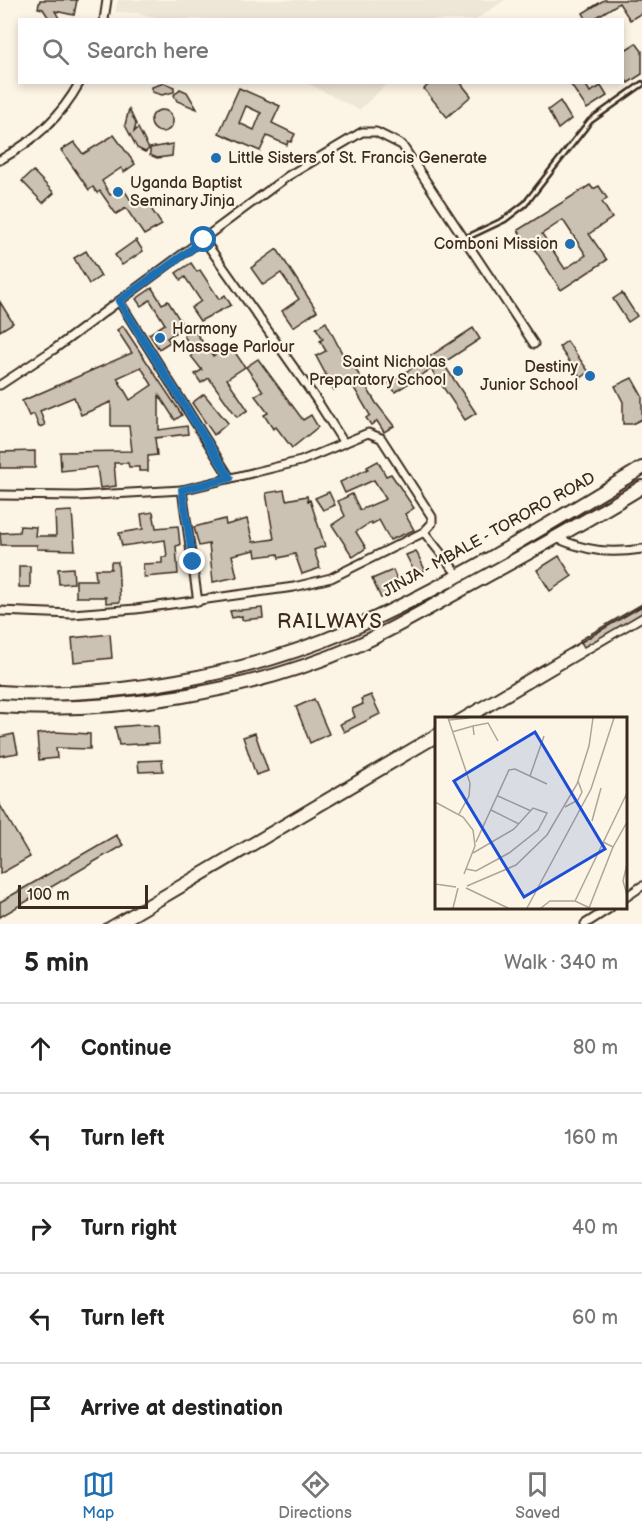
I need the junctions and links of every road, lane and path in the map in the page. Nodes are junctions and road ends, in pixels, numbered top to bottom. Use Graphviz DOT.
graph roads {
  1 [pos="107,0"];
  2 [pos="104,18"];
  3 [pos="79,84"];
  4 [pos="642,84"];
  5 [pos="0,160"];
  6 [pos="464,238"];
  7 [pos="204,240"];
  8 [pos="119,301"];
  9 [pos="534,344"];
  10 [pos="0,385"];
  11 [pos="344,443"];
  12 [pos="642,468"];
  13 [pos="230,478"];
  14 [pos="642,487"];
  15 [pos="182,490"];
  16 [pos="0,495"];
  17 [pos="424,532"];
  18 [pos="556,538"];
  19 [pos="642,549"];
  20 [pos="458,575"];
  21 [pos="198,602"];
  22 [pos="0,612"];
  23 [pos="0,692"];
  24 [pos="0,706"];
  25 [pos="642,886"];
  26 [pos="627,896"];
  27 [pos="608,909"];
  28 [pos="585,924"];
  1 -- 2 [label="street"];
  3 -- 5 [label="street"];
  4 -- 6 [label="lane"];
  6 -- 7 [label="street"];
  6 -- 9 [label="street"];
  7 -- 8 [label="street"];
  7 -- 11 [label="street"];
  8 -- 10 [label="street"];
  8 -- 13 [label="street"];
  11 -- 13 [label="street"];
  11 -- 17 [label="street"];
  12 -- 20 [label="highway, JINJA - MBALE - TORORO ROAD"];
  13 -- 15 [label="street"];
  14 -- 18 [label="highway, JINJA - MBALE - TORORO ROAD"];
  15 -- 16 [label="street"];
  15 -- 21 [label="street"];
  17 -- 20 [label="street"];
  17 -- 21 [label="street"];
  18 -- 19 [label="street"];
  18 -- 24 [label="highway, JINJA - MBALE - TORORO ROAD"];
  20 -- 23 [label="highway, JINJA - MBALE - TORORO ROAD"];
  21 -- 22 [label="street"];
  25 -- 26 [label="street"];
  27 -- 28 [label="street"];
}
